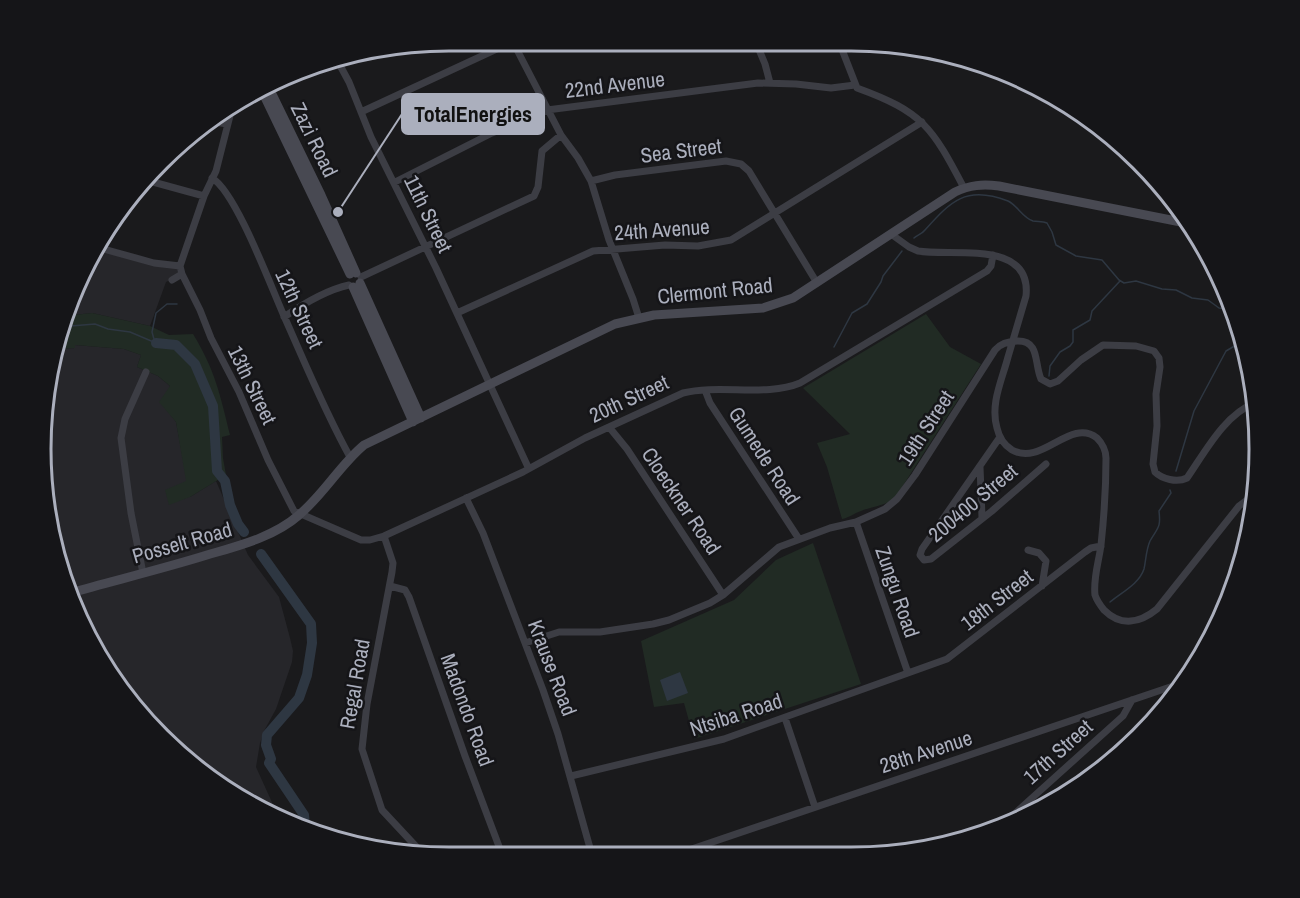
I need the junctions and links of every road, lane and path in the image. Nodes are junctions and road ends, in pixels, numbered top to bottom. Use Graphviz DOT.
graph roads {
  1 [pos="493,51"];
  2 [pos="518,51"];
  3 [pos="759,51"];
  4 [pos="842,51"];
  5 [pos="340,67"];
  6 [pos="770,83"];
  7 [pos="855,85"];
  8 [pos="271,93"];
  9 [pos="265,96"];
  10 [pos="547,110"];
  11 [pos="361,112"];
  12 [pos="229,117"];
  13 [pos="922,122"];
  14 [pos="221,123"];
  15 [pos="227,124"];
  16 [pos="561,135"];
  17 [pos="212,178"];
  18 [pos="591,181"];
  19 [pos="154,182"];
  20 [pos="395,182"];
  21 [pos="964,188"];
  22 [pos="204,196"];
  23 [pos="775,213"];
  24 [pos="1177,221"];
  25 [pos="891,234"];
  26 [pos="426,248"];
  27 [pos="104,249"];
  28 [pos="612,249"];
  29 [pos="993,255"];
  30 [pos="180,266"];
  31 [pos="182,274"];
  32 [pos="172,280"];
  33 [pos="354,280"];
  34 [pos="817,283"];
  35 [pos="457,313"];
  36 [pos="284,317"];
  37 [pos="639,318"];
  38 [pos="1013,341"];
  39 [pos="146,372"];
  40 [pos="490,385"];
  41 [pos="705,390"];
  42 [pos="1247,407"];
  43 [pos="417,420"];
  44 [pos="609,427"];
  45 [pos="1000,437"];
  46 [pos="350,457"];
  47 [pos="1046,464"];
  48 [pos="528,467"];
  49 [pos="980,467"];
  50 [pos="466,498"];
  51 [pos="1246,501"];
  52 [pos="300,515"];
  53 [pos="982,518"];
  54 [pos="856,522"];
  55 [pos="384,536"];
  56 [pos="799,539"];
  57 [pos="1101,546"];
  58 [pos="1028,550"];
  59 [pos="143,573"];
  60 [pos="390,586"];
  61 [pos="1042,586"];
  62 [pos="77,590"];
  63 [pos="723,595"];
  64 [pos="525,643"];
  65 [pos="908,673"];
  66 [pos="1170,687"];
  67 [pos="1132,700"];
  68 [pos="785,718"];
  69 [pos="571,776"];
  70 [pos="815,807"];
  71 [pos="1019,810"];
  72 [pos="415,845"];
  73 [pos="499,847"];
  74 [pos="590,847"];
  75 [pos="698,847"];
  1 -- 11 [label="street"];
  2 -- 10 [label="street"];
  3 -- 6 [label="street"];
  4 -- 7 [label="street"];
  5 -- 11 [label="street, 11th Street"];
  6 -- 7 [label="street, 22nd Avenue"];
  6 -- 10 [label="street, 22nd Avenue"];
  7 -- 13 [label="street"];
  8 -- 33 [label="street, Zazi Road"];
  9 -- 33 [label="street, Zazi Road"];
  10 -- 16 [label="street"];
  10 -- 20 [label="street, 22nd Avenue"];
  11 -- 20 [label="street, 11th Street"];
  12 -- 15 [label="street"];
  13 -- 21 [label="street"];
  13 -- 23 [label="street, 24th Avenue"];
  14 -- 15 [label="street"];
  15 -- 17 [label="street"];
  16 -- 18 [label="street"];
  16 -- 26 [label="street"];
  17 -- 22 [label="street"];
  17 -- 36 [label="street, 12th Street"];
  18 -- 23 [label="street, Sea Street"];
  18 -- 28 [label="street"];
  19 -- 22 [label="street"];
  20 -- 26 [label="street, 11th Street"];
  21 -- 24 [label="street, Clermont Road"];
  21 -- 25 [label="street, Clermont Road"];
  22 -- 30 [label="street"];
  23 -- 28 [label="street, 24th Avenue"];
  23 -- 34 [label="street, Sea Street"];
  25 -- 29 [label="street"];
  25 -- 34 [label="street, Clermont Road"];
  26 -- 33 [label="street"];
  26 -- 35 [label="street, 11th Street"];
  27 -- 30 [label="street"];
  28 -- 35 [label="street, 24th Avenue"];
  28 -- 37 [label="street"];
  29 -- 38 [label="street"];
  29 -- 41 [label="street, 20th Street"];
  30 -- 31 [label="street, 13th Street"];
  31 -- 32 [label="street"];
  31 -- 52 [label="street, 13th Street"];
  33 -- 36 [label="street"];
  33 -- 43 [label="street, Zazi Road"];
  34 -- 37 [label="street, Clermont Road"];
  35 -- 40 [label="street, 11th Street"];
  36 -- 46 [label="street, 12th Street"];
  37 -- 40 [label="street, Clermont Road"];
  38 -- 42 [label="street"];
  38 -- 45 [label="street"];
  38 -- 54 [label="street, 19th Street"];
  39 -- 59 [label="street"];
  40 -- 43 [label="street, Clermont Road"];
  40 -- 48 [label="street, 11th Street"];
  41 -- 44 [label="street, 20th Street"];
  41 -- 56 [label="street, Gumede Road"];
  43 -- 46 [label="street, Clermont Road"];
  44 -- 48 [label="street, 20th Street"];
  44 -- 63 [label="street, Cloeckner Road"];
  45 -- 49 [label="street, 200400 Street"];
  45 -- 57 [label="street"];
  46 -- 52 [label="street, Clermont Road"];
  47 -- 53 [label="street, 200400 Street"];
  48 -- 50 [label="street, 20th Street"];
  49 -- 53 [label="street"];
  49 -- 53 [label="street, 200400 Street"];
  50 -- 55 [label="street, 20th Street"];
  50 -- 64 [label="street, Krause Road"];
  51 -- 57 [label="street"];
  52 -- 55 [label="street, 20th Street"];
  52 -- 59 [label="street, Posselt Road"];
  54 -- 56 [label="street, 19th Street"];
  54 -- 65 [label="street, Zungu Road"];
  55 -- 60 [label="street, Regal Road"];
  56 -- 63 [label="street, 19th Street"];
  57 -- 61 [label="street, 18th Street"];
  58 -- 61 [label="street"];
  59 -- 62 [label="street, Posselt Road"];
  60 -- 72 [label="street, Regal Road"];
  60 -- 73 [label="street, Madondo Road"];
  61 -- 65 [label="street, 18th Street"];
  63 -- 64 [label="street, 19th Street"];
  64 -- 69 [label="street, Krause Road"];
  65 -- 68 [label="street, Ntsiba Road"];
  66 -- 67 [label="street, 28th Avenue"];
  67 -- 70 [label="street, 28th Avenue"];
  67 -- 71 [label="street, 17th Street"];
  68 -- 69 [label="street, Ntsiba Road"];
  68 -- 70 [label="street"];
  69 -- 74 [label="street, Krause Road"];
  70 -- 75 [label="street, 28th Avenue"];
}
